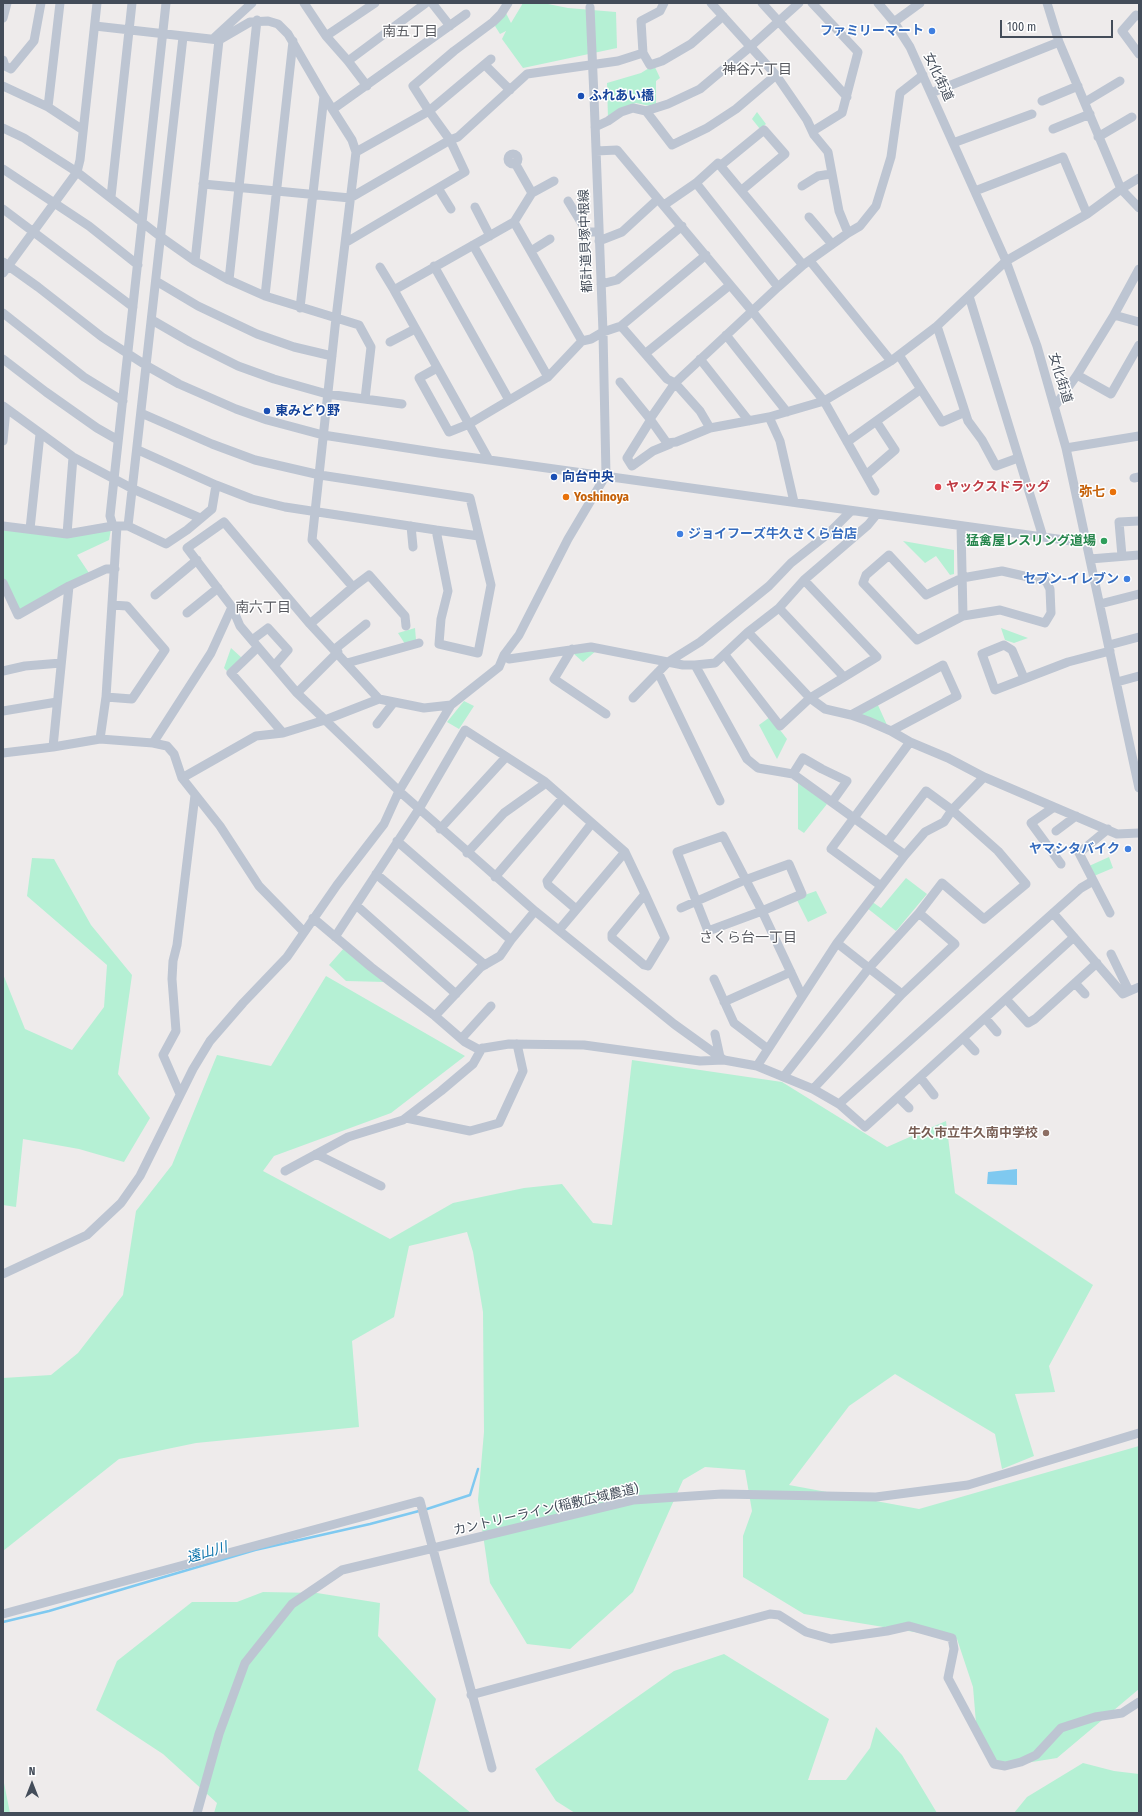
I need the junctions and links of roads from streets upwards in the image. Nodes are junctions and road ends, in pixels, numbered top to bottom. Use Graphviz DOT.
graph roads {
  1 [pos="7,3"];
  2 [pos="42,3"];
  3 [pos="60,3"];
  4 [pos="97,3"];
  5 [pos="132,3"];
  6 [pos="166,3"];
  7 [pos="252,3"];
  8 [pos="304,3"];
  9 [pos="375,3"];
  10 [pos="426,3"];
  11 [pos="432,3"];
  12 [pos="508,3"];
  13 [pos="664,3"];
  14 [pos="711,3"];
  15 [pos="762,3"];
  16 [pos="799,3"];
  17 [pos="812,3"];
  18 [pos="878,3"];
  19 [pos="920,3"];
  20 [pos="1047,3"];
  21 [pos="590,5"];
  22 [pos="466,14"];
  23 [pos="723,16"];
  24 [pos="1139,16"];
  25 [pos="3,18"];
  26 [pos="257,20"];
  27 [pos="779,22"];
  28 [pos="894,22"];
  29 [pos="95,26"];
  30 [pos="450,26"];
  31 [pos="129,31"];
  32 [pos="163,35"];
  33 [pos="326,36"];
  34 [pos="183,37"];
  35 [pos="215,39"];
  36 [pos="293,41"];
  37 [pos="1059,42"];
  38 [pos="750,47"];
  39 [pos="644,53"];
  40 [pos="1139,54"];
  41 [pos="3,60"];
  42 [pos="348,61"];
  43 [pos="776,75"];
  44 [pos="923,76"];
  45 [pos="1120,81"];
  46 [pos="3,86"];
  47 [pos="367,86"];
  48 [pos="1078,86"];
  49 [pos="510,90"];
  50 [pos="931,93"];
  51 [pos="324,96"];
  52 [pos="847,97"];
  53 [pos="1042,101"];
  54 [pos="1085,102"];
  55 [pos="48,107"];
  56 [pos="333,109"];
  57 [pos="428,111"];
  58 [pos="646,111"];
  59 [pos="1032,114"];
  60 [pos="1090,114"];
  61 [pos="1132,117"];
  62 [pos="595,127"];
  63 [pos="3,128"];
  64 [pos="1053,129"];
  65 [pos="83,130"];
  66 [pos="813,131"];
  67 [pos="1098,137"];
  68 [pos="450,140"];
  69 [pos="954,143"];
  70 [pos="596,151"];
  71 [pos="356,152"];
  72 [pos="515,163"];
  73 [pos="720,166"];
  74 [pos="3,169"];
  75 [pos="77,172"];
  76 [pos="831,174"];
  77 [pos="1139,178"];
  78 [pos="554,182"];
  79 [pos="696,183"];
  80 [pos="203,184"];
  81 [pos="802,186"];
  82 [pos="239,188"];
  83 [pos="438,188"];
  84 [pos="1121,189"];
  85 [pos="742,190"];
  86 [pos="276,191"];
  87 [pos="975,191"];
  88 [pos="532,193"];
  89 [pos="313,195"];
  90 [pos="111,197"];
  91 [pos="350,198"];
  92 [pos="568,201"];
  93 [pos="56,202"];
  94 [pos="661,202"];
  95 [pos="475,207"];
  96 [pos="1139,208"];
  97 [pos="3,209"];
  98 [pos="450,209"];
  99 [pos="1087,214"];
  100 [pos="809,217"];
  101 [pos="514,222"];
  102 [pos="142,223"];
  103 [pos="682,226"];
  104 [pos="34,231"];
  105 [pos="848,233"];
  106 [pos="490,236"];
  107 [pos="161,237"];
  108 [pos="599,237"];
  109 [pos="550,239"];
  110 [pos="345,243"];
  111 [pos="832,244"];
  112 [pos="473,245"];
  113 [pos="531,251"];
  114 [pos="706,255"];
  115 [pos="195,261"];
  116 [pos="1006,261"];
  117 [pos="806,263"];
  118 [pos="138,265"];
  119 [pos="434,266"];
  120 [pos="5,267"];
  121 [pos="380,267"];
  122 [pos="1139,269"];
  123 [pos="229,280"];
  124 [pos="156,281"];
  125 [pos="601,284"];
  126 [pos="730,284"];
  127 [pos="778,287"];
  128 [pos="394,290"];
  129 [pos="265,296"];
  130 [pos="969,296"];
  131 [pos="133,307"];
  132 [pos="300,308"];
  133 [pos="752,311"];
  134 [pos="3,313"];
  135 [pos="1114,315"];
  136 [pos="336,318"];
  137 [pos="152,320"];
  138 [pos="1139,322"];
  139 [pos="621,326"];
  140 [pos="937,326"];
  141 [pos="415,329"];
  142 [pos="603,332"];
  143 [pos="726,335"];
  144 [pos="582,341"];
  145 [pos="390,342"];
  146 [pos="1139,345"];
  147 [pos="646,353"];
  148 [pos="128,354"];
  149 [pos="899,355"];
  150 [pos="332,356"];
  151 [pos="3,359"];
  152 [pos="700,359"];
  153 [pos="891,361"];
  154 [pos="147,366"];
  155 [pos="437,368"];
  156 [pos="1076,376"];
  157 [pos="548,377"];
  158 [pos="620,382"];
  159 [pos="675,383"];
  160 [pos="921,389"];
  161 [pos="327,394"];
  162 [pos="365,399"];
  163 [pos="509,400"];
  164 [pos="123,401"];
  165 [pos="824,401"];
  166 [pos="402,404"];
  167 [pos="1056,406"];
  168 [pos="5,407"];
  169 [pos="788,412"];
  170 [pos="965,412"];
  171 [pos="141,413"];
  172 [pos="769,417"];
  173 [pos="650,420"];
  174 [pos="749,421"];
  175 [pos="876,421"];
  176 [pos="469,424"];
  177 [pos="710,428"];
  178 [pos="40,434"];
  179 [pos="323,435"];
  180 [pos="1139,436"];
  181 [pos="118,440"];
  182 [pos="3,441"];
  183 [pos="847,442"];
  184 [pos="670,444"];
  185 [pos="1066,448"];
  186 [pos="138,450"];
  187 [pos="74,457"];
  188 [pos="1018,458"];
  189 [pos="489,460"];
  190 [pos="320,475"];
  191 [pos="606,475"];
  192 [pos="866,475"];
  193 [pos="114,480"];
  194 [pos="216,486"];
  195 [pos="133,489"];
  196 [pos="875,492"];
  197 [pos="794,502"];
  198 [pos="851,511"];
  199 [pos="314,513"];
  200 [pos="878,514"];
  201 [pos="200,518"];
  202 [pos="1139,521"];
  203 [pos="3,526"];
  204 [pos="115,526"];
  205 [pos="128,526"];
  206 [pos="411,526"];
  207 [pos="961,526"];
  208 [pos="30,529"];
  209 [pos="436,530"];
  210 [pos="67,534"];
  211 [pos="479,536"];
  212 [pos="1043,537"];
  213 [pos="1086,542"];
  214 [pos="413,547"];
  215 [pos="1139,555"];
  216 [pos="1122,556"];
  217 [pos="1090,559"];
  218 [pos="197,560"];
  219 [pos="115,569"];
  220 [pos="962,578"];
  221 [pos="804,580"];
  222 [pos="3,583"];
  223 [pos="69,586"];
  224 [pos="353,587"];
  225 [pos="218,588"];
  226 [pos="1139,594"];
  227 [pos="155,595"];
  228 [pos="1100,604"];
  229 [pos="112,605"];
  230 [pos="232,607"];
  231 [pos="779,608"];
  232 [pos="187,613"];
  233 [pos="963,616"];
  234 [pos="310,624"];
  235 [pos="366,624"];
  236 [pos="406,626"];
  237 [pos="748,632"];
  238 [pos="1139,637"];
  239 [pos="419,643"];
  240 [pos="255,644"];
  241 [pos="1109,648"];
  242 [pos="572,649"];
  243 [pos="336,651"];
  244 [pos="504,655"];
  245 [pos="725,655"];
  246 [pos="668,662"];
  247 [pos="61,663"];
  248 [pos="347,663"];
  249 [pos="274,666"];
  250 [pos="695,666"];
  251 [pos="3,671"];
  252 [pos="658,672"];
  253 [pos="1139,676"];
  254 [pos="844,677"];
  255 [pos="1024,678"];
  256 [pos="1116,682"];
  257 [pos="297,693"];
  258 [pos="106,697"];
  259 [pos="633,698"];
  260 [pos="810,698"];
  261 [pos="379,699"];
  262 [pos="57,702"];
  263 [pos="394,702"];
  264 [pos="451,705"];
  265 [pos="3,711"];
  266 [pos="606,714"];
  267 [pos="850,714"];
  268 [pos="325,720"];
  269 [pos="377,724"];
  270 [pos="891,731"];
  271 [pos="284,733"];
  272 [pos="100,738"];
  273 [pos="910,742"];
  274 [pos="153,743"];
  275 [pos="1130,745"];
  276 [pos="1139,746"];
  277 [pos="53,747"];
  278 [pos="3,753"];
  279 [pos="506,757"];
  280 [pos="793,774"];
  281 [pos="182,778"];
  282 [pos="984,778"];
  283 [pos="1138,779"];
  284 [pos="546,783"];
  285 [pos="1139,788"];
  286 [pos="399,791"];
  287 [pos="195,795"];
  288 [pos="563,798"];
  289 [pos="720,801"];
  290 [pos="832,802"];
  291 [pos="1054,807"];
  292 [pos="419,809"];
  293 [pos="952,810"];
  294 [pos="1076,816"];
  295 [pos="854,818"];
  296 [pos="592,823"];
  297 [pos="440,829"];
  298 [pos="1108,829"];
  299 [pos="1056,831"];
  300 [pos="1139,833"];
  301 [pos="397,841"];
  302 [pos="887,842"];
  303 [pos="625,852"];
  304 [pos="467,853"];
  305 [pos="905,855"];
  306 [pos="1061,864"];
  307 [pos="376,874"];
  308 [pos="496,877"];
  309 [pos="746,880"];
  310 [pos="1093,881"];
  311 [pos="881,886"];
  312 [pos="645,894"];
  313 [pos="696,901"];
  314 [pos="356,905"];
  315 [pos="681,908"];
  316 [pos="576,909"];
  317 [pos="535,911"];
  318 [pos="762,911"];
  319 [pos="919,913"];
  320 [pos="1053,913"];
  321 [pos="1110,913"];
  322 [pos="313,918"];
  323 [pos="559,930"];
  324 [pos="304,932"];
  325 [pos="335,937"];
  326 [pos="1074,937"];
  327 [pos="511,940"];
  328 [pos="837,943"];
  329 [pos="1111,954"];
  330 [pos="1097,963"];
  331 [pos="485,965"];
  332 [pos="869,968"];
  333 [pos="791,972"];
  334 [pos="714,979"];
  335 [pos="1075,983"];
  336 [pos="1139,987"];
  337 [pos="1129,991"];
  338 [pos="456,994"];
  339 [pos="902,994"];
  340 [pos="1085,994"];
  341 [pos="802,996"];
  342 [pos="1006,999"];
  343 [pos="724,1002"];
  344 [pos="491,1006"];
  345 [pos="435,1016"];
  346 [pos="985,1018"];
  347 [pos="997,1032"];
  348 [pos="715,1034"];
  349 [pos="462,1038"];
  350 [pos="963,1038"];
  351 [pos="517,1044"];
  352 [pos="482,1048"];
  353 [pos="768,1049"];
  354 [pos="975,1051"];
  355 [pos="722,1058"];
  356 [pos="758,1066"];
  357 [pos="784,1076"];
  358 [pos="920,1077"];
  359 [pos="813,1089"];
  360 [pos="180,1094"];
  361 [pos="934,1096"];
  362 [pos="898,1097"];
  363 [pos="838,1104"];
  364 [pos="909,1108"];
  365 [pos="406,1118"];
  366 [pos="316,1154"];
  367 [pos="285,1171"];
  368 [pos="381,1186"];
  369 [pos="3,1274"];
  370 [pos="1139,1433"];
  371 [pos="433,1549"];
  372 [pos="3,1614"];
  373 [pos="471,1695"];
  374 [pos="1139,1702"];
  375 [pos="492,1768"];
  376 [pos="197,1813"];
  1 -- 25 [label="street"];
  2 -- 41 [label="street"];
  3 -- 55 [label="street"];
  4 -- 29 [label="street"];
  5 -- 31 [label="street"];
  6 -- 32 [label="street"];
  7 -- 35 [label="street"];
  8 -- 33 [label="street"];
  9 -- 33 [label="street"];
  10 -- 42 [label="street"];
  11 -- 30 [label="street"];
  12 -- 57 [label="street"];
  13 -- 39 [label="street"];
  14 -- 23 [label="street"];
  15 -- 27 [label="street"];
  16 -- 27 [label="street"];
  17 -- 52 [label="street"];
  18 -- 28 [label="street, 女化街道"];
  19 -- 28 [label="street"];
  20 -- 37 [label="street"];
  21 -- 62 [label="street, 都計道貝塚中根線, bridge"];
  22 -- 30 [label="street"];
  23 -- 38 [label="street"];
  23 -- 39 [label="street"];
  24 -- 40 [label="street"];
  26 -- 35 [label="street"];
  26 -- 36 [label="street"];
  26 -- 82 [label="street"];
  27 -- 38 [label="street"];
  27 -- 52 [label="street"];
  28 -- 44 [label="street, 女化街道"];
  29 -- 31 [label="street"];
  29 -- 65 [label="street"];
  30 -- 47 [label="street"];
  31 -- 32 [label="street"];
  31 -- 90 [label="street"];
  32 -- 34 [label="street"];
  32 -- 102 [label="street"];
  33 -- 42 [label="street"];
  34 -- 35 [label="street"];
  34 -- 107 [label="street"];
  35 -- 80 [label="street"];
  36 -- 51 [label="street"];
  36 -- 86 [label="street"];
  37 -- 48 [label="street"];
  37 -- 50 [label="street"];
  38 -- 43 [label="street"];
  38 -- 58 [label="street"];
  39 -- 49 [label="street"];
  42 -- 47 [label="street"];
  43 -- 58 [label="street"];
  43 -- 66 [label="street"];
  44 -- 50 [label="street, 女化街道"];
  44 -- 105 [label="street"];
  45 -- 54 [label="street"];
  46 -- 55 [label="street"];
  47 -- 56 [label="street"];
  48 -- 53 [label="street"];
  48 -- 54 [label="street"];
  49 -- 57 [label="street"];
  49 -- 68 [label="street"];
  50 -- 69 [label="street, 女化街道"];
  51 -- 56 [label="street"];
  51 -- 89 [label="street"];
  52 -- 66 [label="street"];
  54 -- 60 [label="street"];
  55 -- 65 [label="street"];
  56 -- 71 [label="street"];
  57 -- 68 [label="street"];
  57 -- 71 [label="street"];
  58 -- 62 [label="street"];
  59 -- 69 [label="street"];
  60 -- 64 [label="street"];
  60 -- 67 [label="street"];
  61 -- 67 [label="street"];
  62 -- 70 [label="street, 都計道貝塚中根線"];
  63 -- 75 [label="street"];
  65 -- 75 [label="street"];
  66 -- 76 [label="street"];
  67 -- 84 [label="street"];
  68 -- 83 [label="street"];
  68 -- 91 [label="street"];
  69 -- 87 [label="street, 女化街道"];
  70 -- 94 [label="street"];
  70 -- 108 [label="street, 都計道貝塚中根線"];
  71 -- 91 [label="street"];
  72 -- 88 [label="street"];
  73 -- 79 [label="street"];
  73 -- 85 [label="street"];
  73 -- 85 [label="street"];
  74 -- 93 [label="street"];
  75 -- 90 [label="street"];
  75 -- 93 [label="street"];
  76 -- 81 [label="street"];
  76 -- 105 [label="street"];
  77 -- 84 [label="street"];
  78 -- 88 [label="street"];
  79 -- 94 [label="street"];
  79 -- 127 [label="street"];
  80 -- 82 [label="street"];
  80 -- 115 [label="street"];
  82 -- 86 [label="street"];
  82 -- 123 [label="street"];
  83 -- 98 [label="street"];
  83 -- 110 [label="street"];
  84 -- 96 [label="street"];
  84 -- 99 [label="street"];
  85 -- 117 [label="street"];
  86 -- 89 [label="street"];
  86 -- 129 [label="street"];
  87 -- 99 [label="street"];
  87 -- 116 [label="street, 女化街道"];
  88 -- 101 [label="street"];
  89 -- 91 [label="street"];
  89 -- 132 [label="street"];
  90 -- 102 [label="street"];
  91 -- 110 [label="street"];
  92 -- 108 [label="street"];
  93 -- 104 [label="street"];
  93 -- 118 [label="street"];
  94 -- 103 [label="street"];
  94 -- 108 [label="street"];
  95 -- 106 [label="street"];
  97 -- 104 [label="street"];
  99 -- 116 [label="street"];
  100 -- 111 [label="street"];
  101 -- 106 [label="street"];
  101 -- 113 [label="street"];
  102 -- 107 [label="street"];
  102 -- 118 [label="street"];
  103 -- 114 [label="street"];
  103 -- 125 [label="street"];
  104 -- 120 [label="street"];
  104 -- 131 [label="street"];
  105 -- 111 [label="street"];
  106 -- 112 [label="street"];
  107 -- 115 [label="street"];
  107 -- 124 [label="street"];
  108 -- 125 [label="street, 都計道貝塚中根線"];
  109 -- 113 [label="street"];
  110 -- 136 [label="street"];
  111 -- 117 [label="street"];
  112 -- 119 [label="street"];
  112 -- 157 [label="street"];
  113 -- 144 [label="street"];
  114 -- 126 [label="street"];
  114 -- 139 [label="street"];
  115 -- 123 [label="street"];
  116 -- 130 [label="street"];
  116 -- 167 [label="street, 女化街道"];
  117 -- 127 [label="street"];
  117 -- 153 [label="street"];
  118 -- 131 [label="street"];
  119 -- 128 [label="street"];
  119 -- 163 [label="street"];
  120 -- 148 [label="street"];
  121 -- 128 [label="street"];
  122 -- 135 [label="street"];
  123 -- 129 [label="street"];
  124 -- 137 [label="street"];
  124 -- 150 [label="street"];
  125 -- 142 [label="street, 都計道貝塚中根線"];
  126 -- 133 [label="street"];
  126 -- 147 [label="street"];
  127 -- 133 [label="street"];
  128 -- 141 [label="street"];
  129 -- 132 [label="street"];
  130 -- 140 [label="street"];
  130 -- 188 [label="street"];
  131 -- 148 [label="street"];
  132 -- 136 [label="street"];
  133 -- 143 [label="street"];
  133 -- 165 [label="street"];
  134 -- 164 [label="street"];
  135 -- 138 [label="street"];
  135 -- 156 [label="street"];
  136 -- 150 [label="street"];
  136 -- 162 [label="street"];
  137 -- 154 [label="street"];
  137 -- 161 [label="street"];
  139 -- 142 [label="street"];
  139 -- 147 [label="street"];
  140 -- 149 [label="street"];
  140 -- 170 [label="street"];
  141 -- 145 [label="street"];
  141 -- 155 [label="street"];
  142 -- 144 [label="street"];
  142 -- 191 [label="street, 都計道貝塚中根線"];
  143 -- 152 [label="street"];
  143 -- 169 [label="street"];
  144 -- 157 [label="street"];
  146 -- 156 [label="street"];
  147 -- 159 [label="street"];
  148 -- 154 [label="street"];
  148 -- 164 [label="street"];
  149 -- 153 [label="street"];
  149 -- 160 [label="street"];
  150 -- 161 [label="street"];
  151 -- 181 [label="street"];
  152 -- 159 [label="street"];
  152 -- 174 [label="street"];
  153 -- 165 [label="street"];
  154 -- 171 [label="street"];
  154 -- 179 [label="street"];
  155 -- 176 [label="street"];
  155 -- 176 [label="street"];
  156 -- 167 [label="street"];
  157 -- 163 [label="street"];
  158 -- 173 [label="street"];
  159 -- 173 [label="street"];
  159 -- 177 [label="street"];
  160 -- 170 [label="street"];
  160 -- 175 [label="street"];
  161 -- 162 [label="street"];
  161 -- 179 [label="street"];
  162 -- 166 [label="street"];
  163 -- 176 [label="street"];
  164 -- 181 [label="street"];
  165 -- 169 [label="street"];
  165 -- 183 [label="street"];
  167 -- 185 [label="street, 女化街道"];
  168 -- 178 [label="street"];
  168 -- 182 [label="street"];
  169 -- 172 [label="street"];
  170 -- 188 [label="street"];
  171 -- 186 [label="street"];
  171 -- 190 [label="street"];
  172 -- 174 [label="street"];
  172 -- 197 [label="street"];
  173 -- 184 [label="street"];
  173 -- 184 [label="street"];
  174 -- 177 [label="street"];
  175 -- 183 [label="street"];
  175 -- 192 [label="street"];
  176 -- 189 [label="street"];
  177 -- 184 [label="street"];
  178 -- 187 [label="street"];
  178 -- 208 [label="street"];
  179 -- 189 [label="street"];
  179 -- 190 [label="street"];
  180 -- 185 [label="street"];
  181 -- 193 [label="street"];
  183 -- 192 [label="street"];
  185 -- 213 [label="street, 女化街道"];
  186 -- 194 [label="street"];
  186 -- 195 [label="street"];
  187 -- 193 [label="street"];
  187 -- 210 [label="street"];
  188 -- 212 [label="street"];
  189 -- 191 [label="street"];
  190 -- 199 [label="street"];
  190 -- 211 [label="street"];
  191 -- 197 [label="street"];
  191 -- 244 [label="street"];
  192 -- 196 [label="street"];
  193 -- 195 [label="street"];
  193 -- 204 [label="street"];
  194 -- 199 [label="street"];
  194 -- 201 [label="street"];
  195 -- 201 [label="street"];
  195 -- 205 [label="street"];
  197 -- 198 [label="street"];
  198 -- 200 [label="street"];
  198 -- 246 [label="street"];
  199 -- 206 [label="street"];
  199 -- 224 [label="street"];
  200 -- 207 [label="street"];
  200 -- 221 [label="street"];
  201 -- 205 [label="street"];
  202 -- 216 [label="street"];
  203 -- 208 [label="street"];
  204 -- 205 [label="street"];
  204 -- 210 [label="street"];
  204 -- 219 [label="street"];
  206 -- 209 [label="street"];
  206 -- 214 [label="street"];
  207 -- 212 [label="street"];
  207 -- 220 [label="street"];
  208 -- 210 [label="street"];
  209 -- 211 [label="street"];
  209 -- 211 [label="street"];
  212 -- 213 [label="street"];
  213 -- 217 [label="street, 女化街道"];
  215 -- 216 [label="street"];
  216 -- 217 [label="street"];
  217 -- 228 [label="street, 女化街道"];
  218 -- 225 [label="street"];
  218 -- 227 [label="street"];
  218 -- 234 [label="street"];
  219 -- 223 [label="street"];
  219 -- 229 [label="street"];
  220 -- 233 [label="street"];
  220 -- 233 [label="street"];
  220 -- 233 [label="street"];
  221 -- 231 [label="street"];
  221 -- 254 [label="street"];
  222 -- 223 [label="street"];
  223 -- 247 [label="street"];
  224 -- 234 [label="street"];
  224 -- 236 [label="street"];
  225 -- 230 [label="street"];
  225 -- 232 [label="street"];
  226 -- 228 [label="street"];
  228 -- 241 [label="street, 女化街道"];
  229 -- 258 [label="street"];
  229 -- 258 [label="street"];
  230 -- 240 [label="street"];
  230 -- 274 [label="street"];
  231 -- 237 [label="street"];
  231 -- 254 [label="street"];
  234 -- 243 [label="street"];
  235 -- 243 [label="street"];
  237 -- 245 [label="street"];
  237 -- 260 [label="street"];
  238 -- 241 [label="street"];
  239 -- 248 [label="street"];
  240 -- 249 [label="street"];
  240 -- 249 [label="street"];
  240 -- 271 [label="street"];
  241 -- 255 [label="street"];
  241 -- 256 [label="street, 女化街道"];
  242 -- 244 [label="street"];
  242 -- 246 [label="street"];
  242 -- 266 [label="street"];
  243 -- 248 [label="street"];
  243 -- 257 [label="street"];
  244 -- 264 [label="street"];
  245 -- 250 [label="street"];
  245 -- 260 [label="street"];
  246 -- 250 [label="street"];
  246 -- 252 [label="street"];
  247 -- 251 [label="street"];
  247 -- 262 [label="street"];
  248 -- 261 [label="street"];
  249 -- 257 [label="street"];
  250 -- 280 [label="street"];
  252 -- 259 [label="street"];
  252 -- 289 [label="street"];
  253 -- 256 [label="street"];
  254 -- 260 [label="street"];
  255 -- 255 [label="street"];
  256 -- 275 [label="street, 女化街道"];
  257 -- 268 [label="street"];
  258 -- 272 [label="street"];
  260 -- 267 [label="street"];
  261 -- 263 [label="street"];
  261 -- 268 [label="street"];
  262 -- 265 [label="street"];
  262 -- 277 [label="street"];
  263 -- 264 [label="street"];
  263 -- 269 [label="street"];
  264 -- 286 [label="street"];
  267 -- 270 [label="street"];
  267 -- 270 [label="street"];
  268 -- 271 [label="street"];
  268 -- 286 [label="street"];
  270 -- 273 [label="street"];
  271 -- 281 [label="street"];
  272 -- 274 [label="street"];
  272 -- 277 [label="street"];
  273 -- 282 [label="street"];
  273 -- 295 [label="street"];
  274 -- 281 [label="street"];
  275 -- 276 [label="street"];
  275 -- 283 [label="street, 女化街道"];
  277 -- 278 [label="street"];
  279 -- 284 [label="street"];
  279 -- 292 [label="street"];
  279 -- 297 [label="street"];
  280 -- 290 [label="street"];
  280 -- 290 [label="street"];
  281 -- 287 [label="street"];
  282 -- 291 [label="street"];
  282 -- 293 [label="street"];
  283 -- 285 [label="street, 女化街道"];
  284 -- 288 [label="street"];
  284 -- 304 [label="street"];
  286 -- 292 [label="street"];
  286 -- 322 [label="street"];
  287 -- 324 [label="street"];
  287 -- 360 [label="street"];
  288 -- 296 [label="street"];
  288 -- 308 [label="street"];
  290 -- 295 [label="street"];
  291 -- 294 [label="street"];
  291 -- 306 [label="street"];
  292 -- 297 [label="street"];
  292 -- 301 [label="street"];
  293 -- 302 [label="street"];
  293 -- 305 [label="street"];
  293 -- 319 [label="street"];
  294 -- 298 [label="street"];
  294 -- 299 [label="street"];
  295 -- 302 [label="street"];
  295 -- 311 [label="street"];
  296 -- 303 [label="street"];
  296 -- 316 [label="street"];
  297 -- 304 [label="street"];
  298 -- 300 [label="street"];
  298 -- 310 [label="street"];
  301 -- 307 [label="street"];
  301 -- 327 [label="street"];
  302 -- 305 [label="street"];
  303 -- 312 [label="street"];
  303 -- 316 [label="street"];
  304 -- 308 [label="street"];
  305 -- 311 [label="street"];
  307 -- 314 [label="street"];
  307 -- 331 [label="street"];
  308 -- 317 [label="street"];
  309 -- 313 [label="street"];
  309 -- 313 [label="street"];
  309 -- 318 [label="street"];
  309 -- 318 [label="street"];
  310 -- 320 [label="street"];
  310 -- 321 [label="street"];
  311 -- 328 [label="street"];
  312 -- 312 [label="street"];
  313 -- 315 [label="street"];
  313 -- 318 [label="street"];
  314 -- 325 [label="street"];
  314 -- 338 [label="street"];
  316 -- 323 [label="street"];
  317 -- 323 [label="street"];
  317 -- 327 [label="street"];
  318 -- 333 [label="street"];
  319 -- 332 [label="street"];
  319 -- 339 [label="street"];
  320 -- 326 [label="street"];
  320 -- 363 [label="street"];
  322 -- 324 [label="street"];
  322 -- 325 [label="street"];
  323 -- 355 [label="street"];
  324 -- 360 [label="street"];
  325 -- 345 [label="street"];
  326 -- 330 [label="street"];
  326 -- 342 [label="street"];
  327 -- 331 [label="street"];
  328 -- 332 [label="street"];
  328 -- 341 [label="street"];
  329 -- 337 [label="street"];
  330 -- 335 [label="street"];
  330 -- 337 [label="street"];
  331 -- 338 [label="street"];
  332 -- 339 [label="street"];
  332 -- 357 [label="street"];
  333 -- 341 [label="street"];
  333 -- 343 [label="street"];
  334 -- 343 [label="street"];
  335 -- 340 [label="street"];
  335 -- 342 [label="street"];
  336 -- 337 [label="street"];
  338 -- 345 [label="street"];
  339 -- 359 [label="street"];
  341 -- 353 [label="street"];
  342 -- 346 [label="street"];
  343 -- 353 [label="street"];
  344 -- 349 [label="street"];
  345 -- 349 [label="street"];
  346 -- 347 [label="street"];
  346 -- 350 [label="street"];
  348 -- 355 [label="street"];
  349 -- 352 [label="street"];
  350 -- 354 [label="street"];
  350 -- 358 [label="street"];
  351 -- 352 [label="street"];
  351 -- 355 [label="street"];
  351 -- 365 [label="street"];
  352 -- 365 [label="street"];
  353 -- 356 [label="street"];
  355 -- 356 [label="street"];
  356 -- 357 [label="street"];
  357 -- 359 [label="street"];
  358 -- 361 [label="street"];
  358 -- 362 [label="street"];
  359 -- 363 [label="street"];
  360 -- 369 [label="street"];
  362 -- 363 [label="street"];
  362 -- 364 [label="street"];
  365 -- 366 [label="street"];
  366 -- 367 [label="street"];
  366 -- 368 [label="street"];
  370 -- 371 [label="street, カントリーライン(稲敷広域農道)"];
  371 -- 372 [label="street"];
  371 -- 373 [label="street"];
  371 -- 376 [label="street, カントリーライン(稲敷広域農道)"];
  373 -- 374 [label="street"];
  373 -- 375 [label="street"];
}
